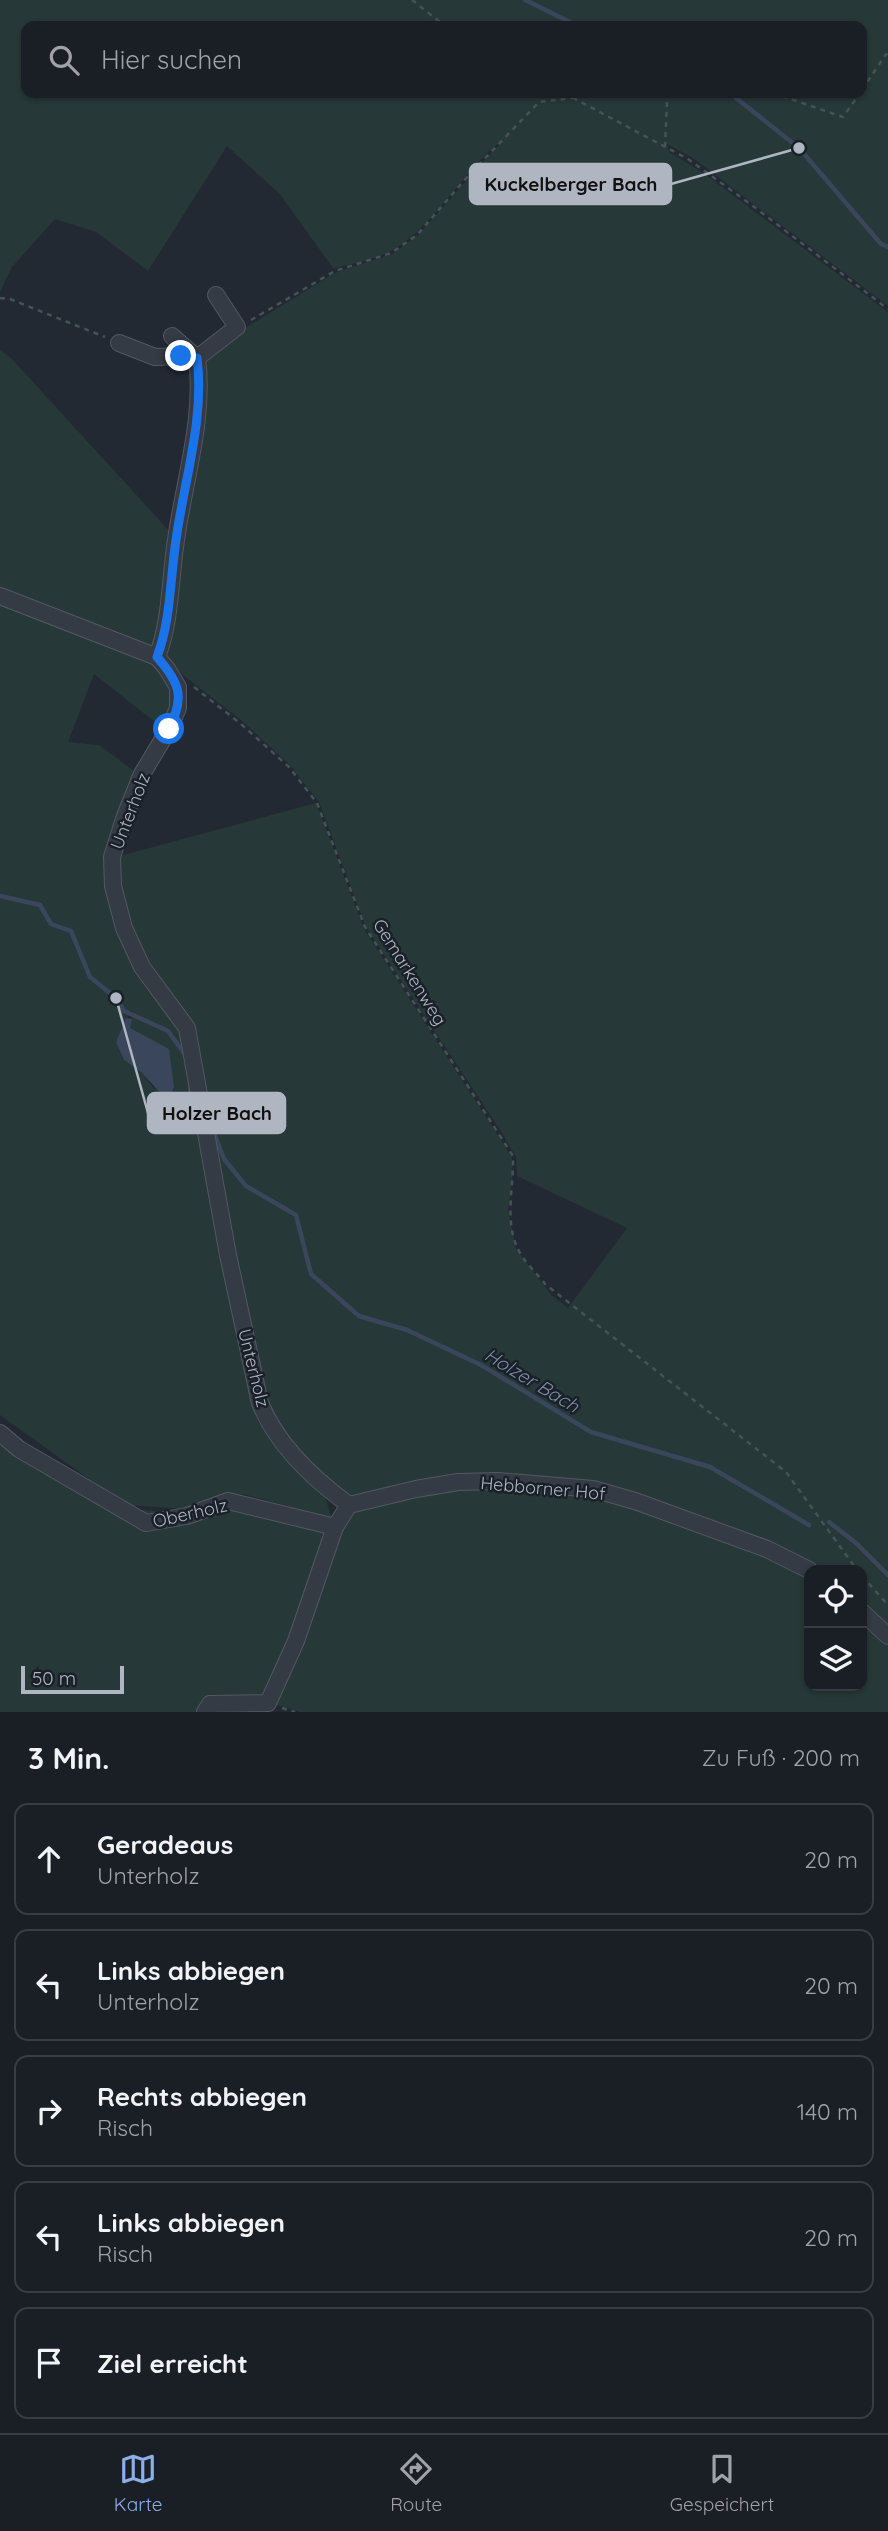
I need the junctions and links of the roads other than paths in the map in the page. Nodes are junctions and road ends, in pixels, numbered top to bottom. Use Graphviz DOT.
graph roads {
  1 [pos="216,295"];
  2 [pos="172,336"];
  3 [pos="118,343"];
  4 [pos="197,358"];
  5 [pos="0,596"];
  6 [pos="157,657"];
  7 [pos="0,1433"];
  8 [pos="349,1505"];
  9 [pos="335,1527"];
  10 [pos="804,1568"];
  11 [pos="867,1617"];
  12 [pos="888,1636"];
  13 [pos="205,1712"];
  1 -- 4 [label="street"];
  2 -- 4 [label="street"];
  3 -- 4 [label="street"];
  4 -- 6 [label="street"];
  5 -- 6 [label="street"];
  6 -- 8 [label="street, Unterholz"];
  7 -- 9 [label="street, Oberholz"];
  8 -- 9 [label="street"];
  8 -- 10 [label="street, Hebborner Hof"];
  9 -- 13 [label="street"];
  11 -- 12 [label="street"];
}
